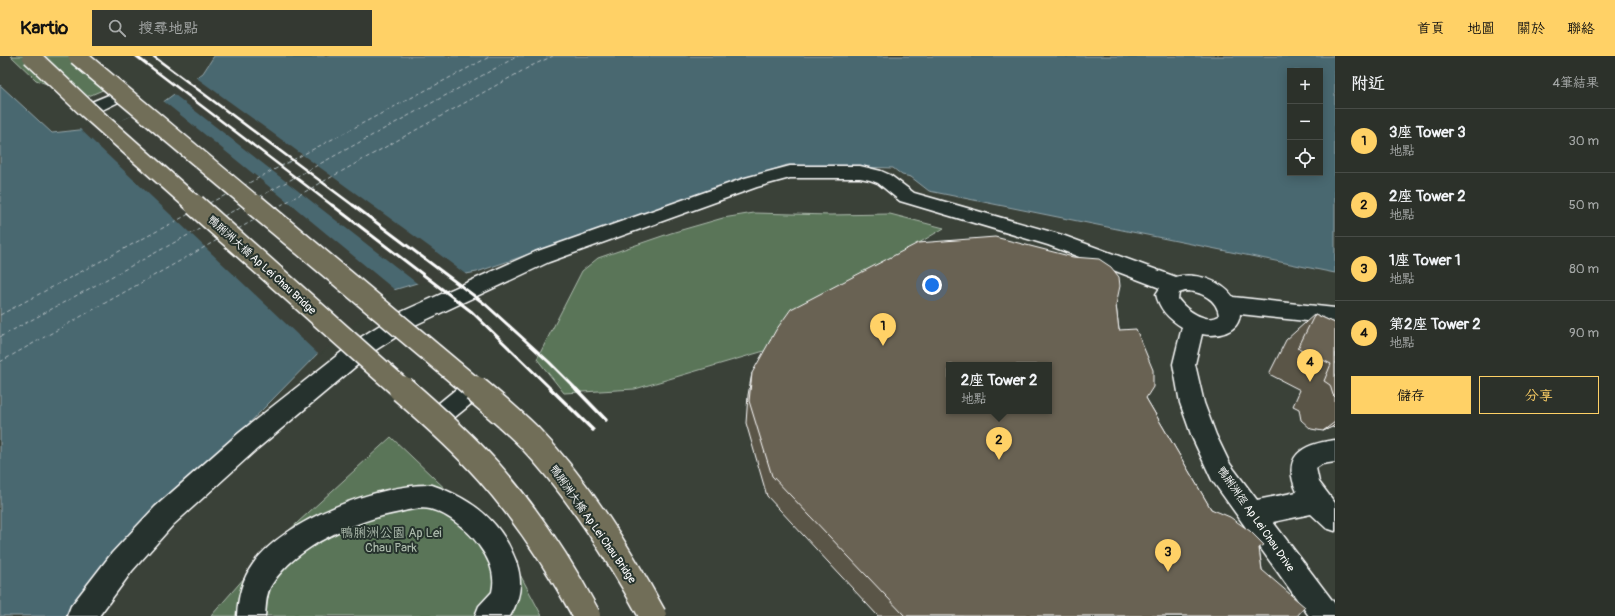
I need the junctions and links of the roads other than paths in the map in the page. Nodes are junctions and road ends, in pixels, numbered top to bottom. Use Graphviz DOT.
graph roads {
  1 [pos="31,56"];
  2 [pos="77,56"];
  3 [pos="123,94"];
  4 [pos="88,110"];
  5 [pos="1174,285"];
  6 [pos="1228,305"];
  7 [pos="1335,316"];
  8 [pos="1194,323"];
  9 [pos="474,388"];
  10 [pos="436,419"];
  11 [pos="1335,451"];
  12 [pos="1315,501"];
  13 [pos="1251,514"];
  14 [pos="1335,519"];
  15 [pos="81,616"];
  16 [pos="251,616"];
  17 [pos="489,616"];
  18 [pos="587,616"];
  19 [pos="653,616"];
  20 [pos="1326,616"];
  1 -- 4 [label="main road, 鴨脷洲大橋 Ap Lei Chau Bridge, bridge"];
  2 -- 3 [label="main road, 鴨脷洲大橋 Ap Lei Chau Bridge, bridge"];
  3 -- 4 [label="street"];
  3 -- 9 [label="main road, 鴨脷洲大橋 Ap Lei Chau Bridge, bridge"];
  4 -- 10 [label="main road, 鴨脷洲大橋 Ap Lei Chau Bridge, bridge"];
  5 -- 6 [label="street"];
  5 -- 8 [label="street"];
  5 -- 15 [label="street"];
  6 -- 7 [label="street"];
  6 -- 8 [label="street"];
  8 -- 13 [label="street, 鴨脷洲徑 Ap Lei Chau Drive"];
  9 -- 10 [label="street"];
  9 -- 19 [label="main road, 鴨脷洲大橋 Ap Lei Chau Bridge, bridge"];
  10 -- 18 [label="main road, 鴨脷洲大橋 Ap Lei Chau Bridge, bridge"];
  11 -- 12 [label="street"];
  12 -- 13 [label="street"];
  12 -- 14 [label="street"];
  13 -- 20 [label="street, 鴨脷洲徑 Ap Lei Chau Drive"];
  16 -- 17 [label="street"];
}
